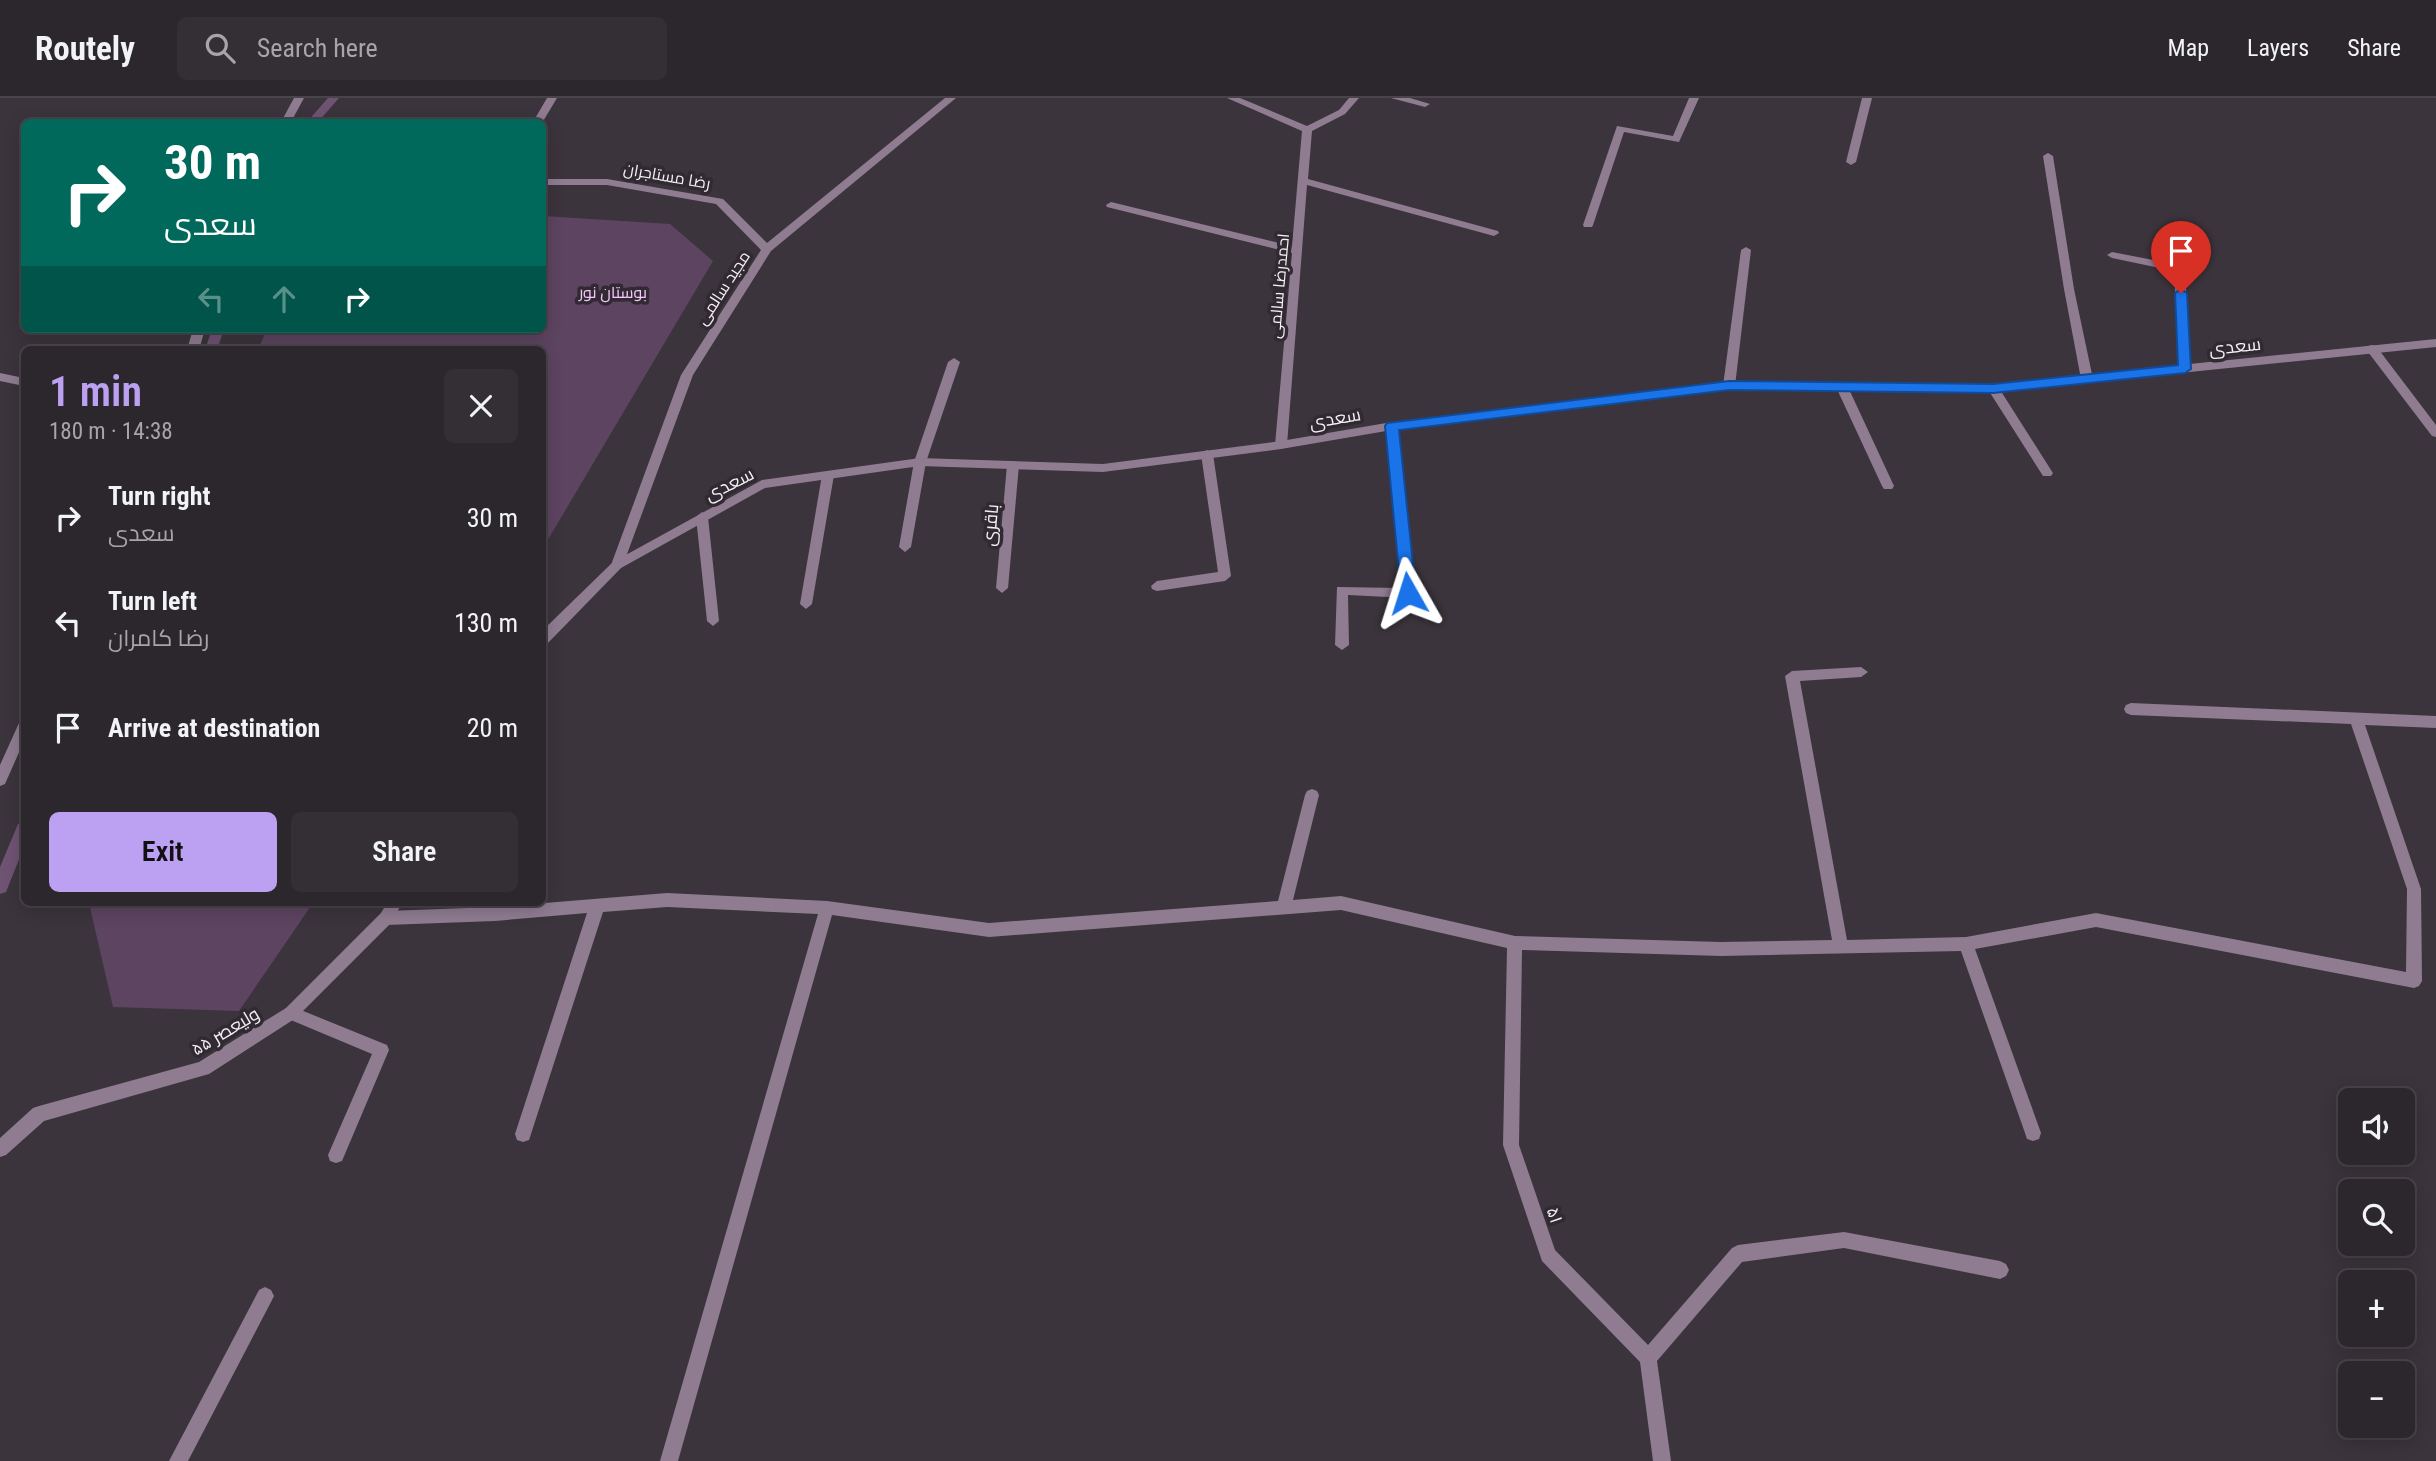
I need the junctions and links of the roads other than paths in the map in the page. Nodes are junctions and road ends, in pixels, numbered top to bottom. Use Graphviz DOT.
graph roads {
  1 [pos="299,98"];
  2 [pos="552,98"];
  3 [pos="951,98"];
  4 [pos="1232,98"];
  5 [pos="1263,98"];
  6 [pos="1354,98"];
  7 [pos="1396,98"];
  8 [pos="1694,98"];
  9 [pos="1867,98"];
  10 [pos="1425,104"];
  11 [pos="1256,108"];
  12 [pos="288,119"];
  13 [pos="540,119"];
  14 [pos="1307,130"];
  15 [pos="2048,156"];
  16 [pos="1851,162"];
  17 [pos="1303,181"];
  18 [pos="546,182"];
  19 [pos="1111,205"];
  20 [pos="1588,225"];
  21 [pos="1494,233"];
  22 [pos="2178,240"];
  23 [pos="767,248"];
  24 [pos="1746,250"];
  25 [pos="1297,251"];
  26 [pos="2112,255"];
  27 [pos="2179,268"];
  28 [pos="2436,342"];
  29 [pos="2371,349"];
  30 [pos="954,362"];
  31 [pos="2185,369"];
  32 [pos="0,377"];
  33 [pos="2087,379"];
  34 [pos="21,381"];
  35 [pos="1729,386"];
  36 [pos="1842,387"];
  37 [pos="1993,388"];
  38 [pos="1392,426"];
  39 [pos="2436,433"];
  40 [pos="1281,445"];
  41 [pos="1208,454"];
  42 [pos="917,462"];
  43 [pos="1013,465"];
  44 [pos="2048,473"];
  45 [pos="828,475"];
  46 [pos="1888,486"];
  47 [pos="702,517"];
  48 [pos="905,547"];
  49 [pos="617,565"];
  50 [pos="1157,586"];
  51 [pos="1002,587"];
  52 [pos="806,604"];
  53 [pos="713,621"];
  54 [pos="546,636"];
  55 [pos="1342,645"];
  56 [pos="1861,672"];
  57 [pos="2131,709"];
  58 [pos="2356,719"];
  59 [pos="2436,722"];
  60 [pos="21,734"];
  61 [pos="0,780"];
  62 [pos="1312,796"];
  63 [pos="393,906"];
  64 [pos="597,906"];
  65 [pos="827,908"];
  66 [pos="1284,908"];
  67 [pos="386,918"];
  68 [pos="1515,943"];
  69 [pos="1966,944"];
  70 [pos="1841,947"];
  71 [pos="291,1013"];
  72 [pos="2033,1133"];
  73 [pos="523,1134"];
  74 [pos="0,1149"];
  75 [pos="336,1155"];
  76 [pos="2000,1270"];
  77 [pos="265,1296"];
  78 [pos="1648,1358"];
  79 [pos="178,1461"];
  80 [pos="669,1461"];
  81 [pos="1662,1461"];
  1 -- 12 [label="street"];
  2 -- 13 [label="street"];
  3 -- 23 [label="street, مجید سالمی"];
  4 -- 11 [label="street"];
  5 -- 11 [label="street"];
  6 -- 14 [label="street"];
  7 -- 10 [label="street"];
  8 -- 20 [label="street"];
  9 -- 16 [label="street"];
  11 -- 14 [label="street"];
  14 -- 17 [label="street, احمدرضا سالمی"];
  15 -- 33 [label="street"];
  17 -- 21 [label="street"];
  17 -- 25 [label="street, احمدرضا سالمی"];
  18 -- 23 [label="street, رضا مستاجران"];
  19 -- 25 [label="street"];
  22 -- 27 [label="street"];
  23 -- 49 [label="street, مجید سالمی"];
  24 -- 35 [label="street"];
  25 -- 40 [label="street, احمدرضا سالمی"];
  26 -- 27 [label="street"];
  27 -- 31 [label="street"];
  28 -- 29 [label="street, سعدی"];
  29 -- 31 [label="street, سعدی"];
  29 -- 39 [label="street"];
  30 -- 42 [label="street"];
  31 -- 33 [label="street, سعدی"];
  32 -- 34 [label="street"];
  33 -- 37 [label="street, سعدی"];
  35 -- 36 [label="street, سعدی"];
  35 -- 38 [label="street, سعدی"];
  36 -- 37 [label="street, سعدی"];
  36 -- 46 [label="street"];
  37 -- 44 [label="street"];
  38 -- 40 [label="street, سعدی"];
  38 -- 55 [label="street"];
  40 -- 41 [label="street, سعدی"];
  41 -- 43 [label="street, سعدی"];
  41 -- 50 [label="street"];
  42 -- 43 [label="street, سعدی"];
  42 -- 45 [label="street, سعدی"];
  42 -- 48 [label="street"];
  43 -- 51 [label="street, باقری"];
  45 -- 47 [label="street, سعدی"];
  45 -- 52 [label="street"];
  47 -- 49 [label="street, سعدی"];
  47 -- 53 [label="street"];
  49 -- 54 [label="street, سعدی"];
  56 -- 70 [label="street"];
  57 -- 58 [label="street"];
  58 -- 59 [label="street"];
  58 -- 69 [label="street"];
  60 -- 61 [label="street"];
  62 -- 66 [label="street"];
  63 -- 67 [label="street, ۵۵ ولیعصر"];
  64 -- 65 [label="street"];
  64 -- 67 [label="street"];
  64 -- 73 [label="street"];
  65 -- 66 [label="street"];
  65 -- 80 [label="street"];
  66 -- 68 [label="street"];
  67 -- 71 [label="street, ۵۵ ولیعصر"];
  68 -- 70 [label="street"];
  68 -- 78 [label="street, ۵۱"];
  69 -- 70 [label="street"];
  69 -- 72 [label="street"];
  71 -- 74 [label="street, ۵۵ ولیعصر"];
  71 -- 75 [label="street"];
  76 -- 78 [label="street"];
  77 -- 79 [label="street"];
  78 -- 81 [label="street"];
}
